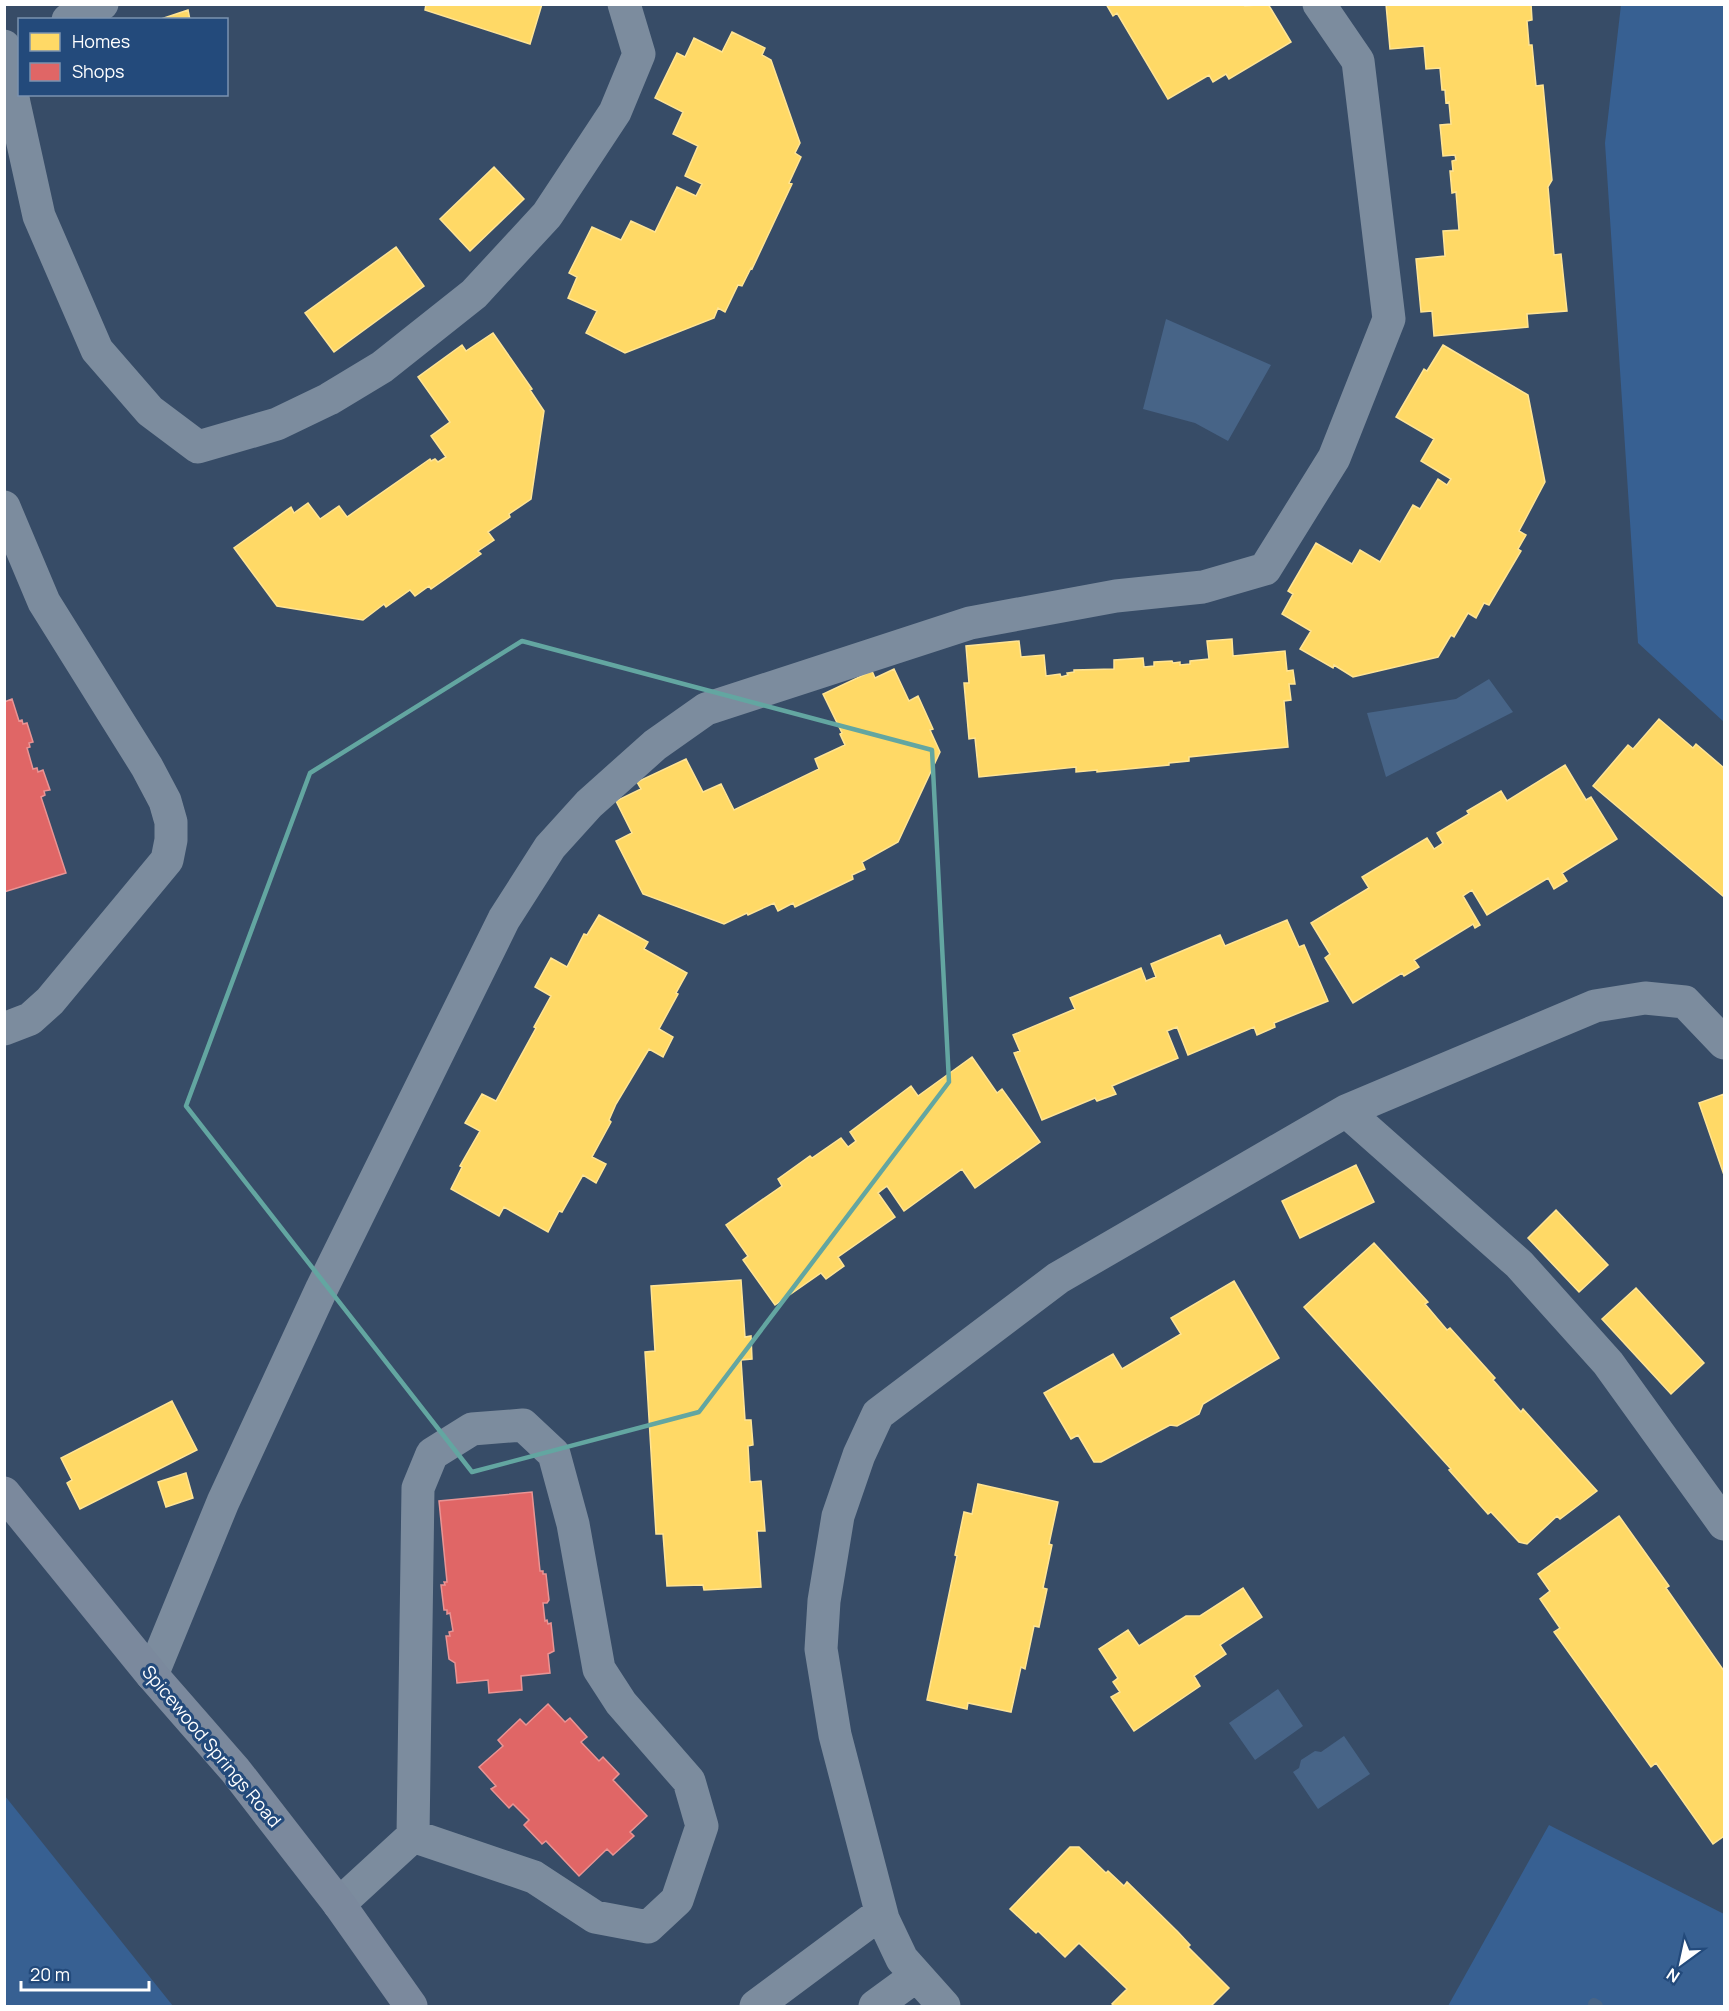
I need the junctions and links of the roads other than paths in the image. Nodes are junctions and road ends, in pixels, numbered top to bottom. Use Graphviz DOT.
graph roads {
  1 [pos="102,4"];
  2 [pos="624,4"];
  3 [pos="1319,4"];
  4 [pos="72,18"];
  5 [pos="5,46"];
  6 [pos="4,507"];
  7 [pos="4,1029"];
  8 [pos="1725,1043"];
  9 [pos="1346,1111"];
  10 [pos="4,1493"];
  11 [pos="1725,1524"];
  12 [pos="152,1675"];
  13 [pos="413,1836"];
  14 [pos="339,1904"];
  15 [pos="881,1913"];
  16 [pos="916,1976"];
  17 [pos="411,2007"];
  18 [pos="756,2007"];
  19 [pos="874,2007"];
  20 [pos="944,2007"];
  1 -- 4 [label="lane"];
  2 -- 5 [label="lane"];
  3 -- 12 [label="lane"];
  6 -- 7 [label="lane"];
  8 -- 9 [label="lane"];
  9 -- 11 [label="lane"];
  9 -- 15 [label="lane"];
  10 -- 12 [label="main road, Spicewood Springs Road"];
  12 -- 14 [label="main road, Spicewood Springs Road"];
  13 -- 13 [label="lane"];
  13 -- 14 [label="lane"];
  14 -- 17 [label="main road, Spicewood Springs Road"];
  15 -- 16 [label="lane"];
  15 -- 18 [label="lane"];
  16 -- 19 [label="lane"];
  16 -- 20 [label="lane"];
}
